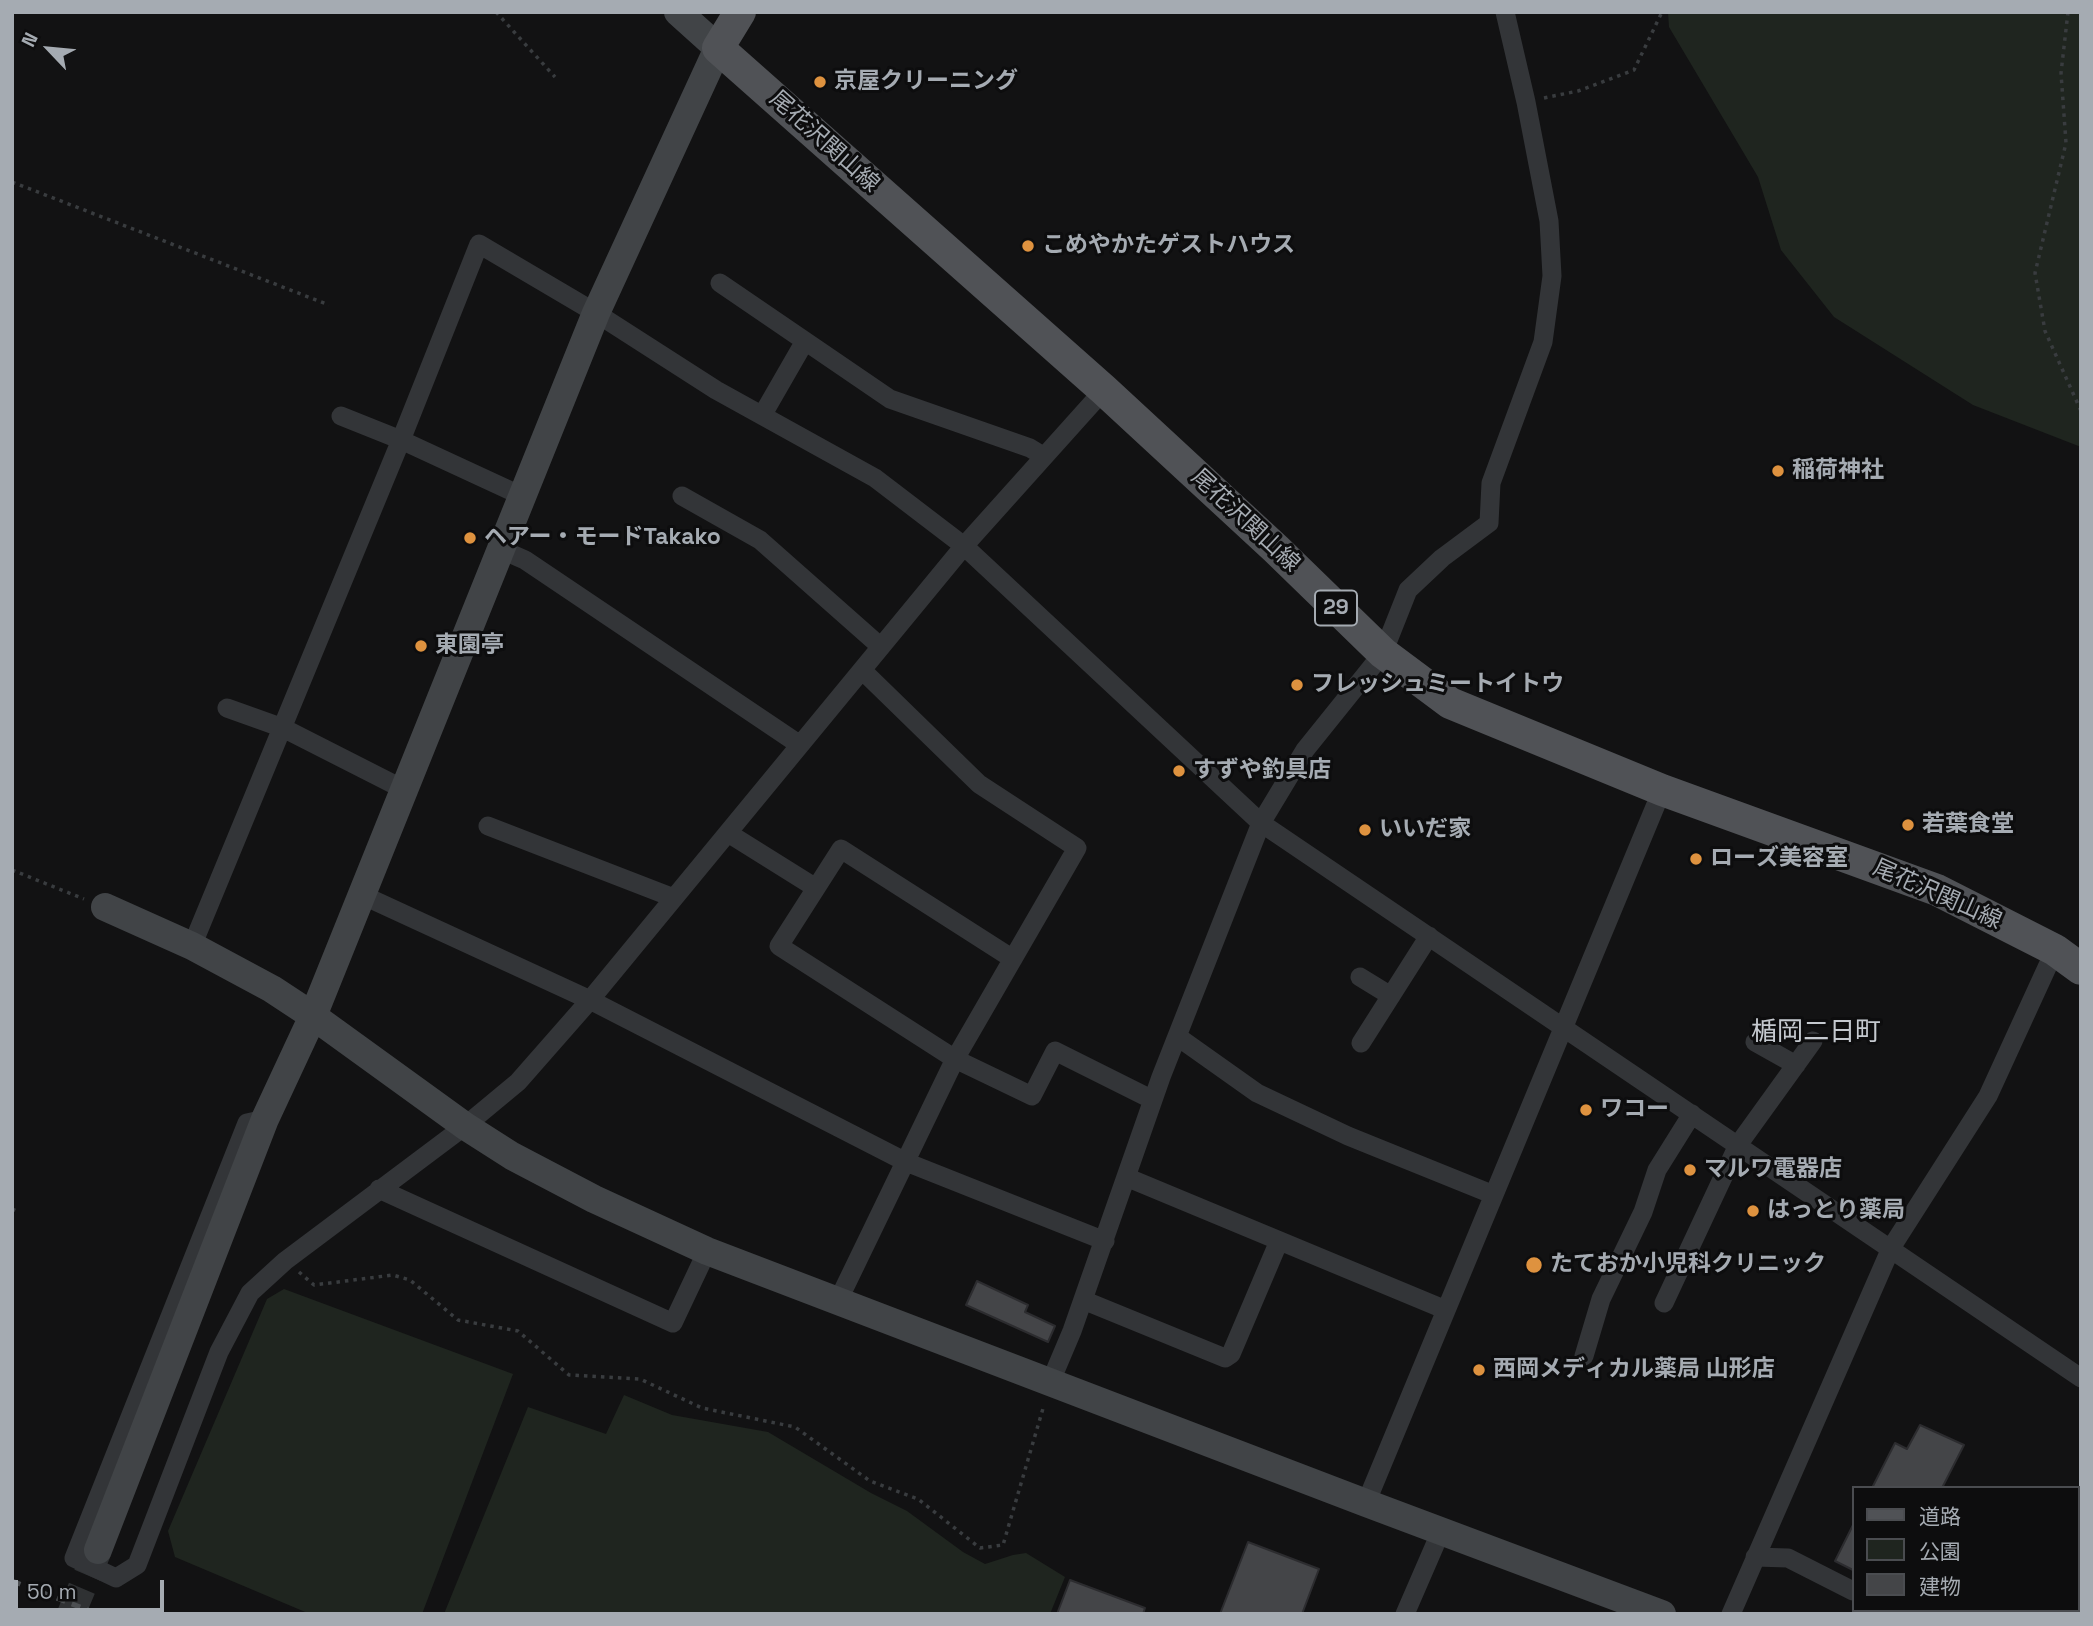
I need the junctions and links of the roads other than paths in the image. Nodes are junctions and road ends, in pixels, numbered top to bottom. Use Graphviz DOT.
graph roads {
  1 [pos="678,12"];
  2 [pos="740,12"];
  3 [pos="1504,12"];
  4 [pos="718,48"];
  5 [pos="720,283"];
  6 [pos="596,313"];
  7 [pos="806,341"];
  8 [pos="1104,390"];
  9 [pos="763,414"];
  10 [pos="341,416"];
  11 [pos="401,440"];
  12 [pos="1043,456"];
  13 [pos="522,496"];
  14 [pos="682,496"];
  15 [pos="964,546"];
  16 [pos="500,548"];
  17 [pos="881,647"];
  18 [pos="1383,653"];
  19 [pos="862,670"];
  20 [pos="227,708"];
  21 [pos="283,728"];
  22 [pos="800,745"];
  23 [pos="403,789"];
  24 [pos="1662,790"];
  25 [pos="1261,823"];
  26 [pos="488,826"];
  27 [pos="728,832"];
  28 [pos="816,888"];
  29 [pos="360,894"];
  30 [pos="674,898"];
  31 [pos="105,907"];
  32 [pos="1429,936"];
  33 [pos="192,946"];
  34 [pos="2055,950"];
  35 [pos="1013,959"];
  36 [pos="2081,969"];
  37 [pos="1360,977"];
  38 [pos="1391,996"];
  39 [pos="590,1000"];
  40 [pos="313,1016"];
  41 [pos="1564,1027"];
  42 [pos="1178,1037"];
  43 [pos="1813,1041"];
  44 [pos="1755,1042"];
  45 [pos="1361,1043"];
  46 [pos="956,1059"];
  47 [pos="1796,1065"];
  48 [pos="1153,1100"];
  49 [pos="1692,1114"];
  50 [pos="265,1119"];
  51 [pos="465,1126"];
  52 [pos="1738,1145"];
  53 [pos="906,1162"];
  54 [pos="1126,1177"];
  55 [pos="379,1189"];
  56 [pos="1494,1195"];
  57 [pos="1105,1241"];
  58 [pos="1279,1241"];
  59 [pos="1891,1248"];
  60 [pos="707,1251"];
  61 [pos="1083,1300"];
  62 [pos="838,1303"];
  63 [pos="1664,1303"];
  64 [pos="1446,1310"];
  65 [pos="1584,1356"];
  66 [pos="2081,1378"];
  67 [pos="1050,1383"];
  68 [pos="1366,1503"];
  69 [pos="1441,1531"];
  70 [pos="99,1550"];
  71 [pos="1755,1557"];
  72 [pos="1852,1590"];
  73 [pos="1405,1614"];
  74 [pos="1662,1614"];
  75 [pos="1731,1614"];
  1 -- 4 [label="street"];
  2 -- 4 [label="main road"];
  3 -- 18 [label="street"];
  4 -- 6 [label="street"];
  4 -- 8 [label="main road, 尾花沢関山線 / 29"];
  5 -- 7 [label="street"];
  6 -- 9 [label="street"];
  6 -- 11 [label="street"];
  6 -- 13 [label="street"];
  7 -- 9 [label="street"];
  7 -- 12 [label="street"];
  8 -- 12 [label="street"];
  8 -- 18 [label="main road, 尾花沢関山線 / 29"];
  9 -- 15 [label="street"];
  10 -- 11 [label="street"];
  11 -- 13 [label="street"];
  11 -- 21 [label="street"];
  12 -- 15 [label="street"];
  13 -- 16 [label="street"];
  14 -- 17 [label="street"];
  15 -- 17 [label="street"];
  15 -- 25 [label="street"];
  16 -- 22 [label="street"];
  16 -- 23 [label="street"];
  17 -- 19 [label="street"];
  18 -- 24 [label="main road, 尾花沢関山線 / 29"];
  18 -- 25 [label="street"];
  19 -- 22 [label="street"];
  19 -- 35 [label="street"];
  20 -- 21 [label="street"];
  21 -- 23 [label="street"];
  21 -- 33 [label="street"];
  22 -- 27 [label="street"];
  23 -- 29 [label="street"];
  24 -- 34 [label="main road, 尾花沢関山線 / 29"];
  24 -- 41 [label="street"];
  25 -- 32 [label="street"];
  25 -- 42 [label="street"];
  26 -- 30 [label="street"];
  27 -- 28 [label="street"];
  27 -- 30 [label="street"];
  28 -- 35 [label="street"];
  28 -- 46 [label="street"];
  29 -- 39 [label="street"];
  29 -- 40 [label="street"];
  30 -- 39 [label="street"];
  31 -- 33 [label="street"];
  32 -- 38 [label="street"];
  32 -- 41 [label="street"];
  33 -- 40 [label="street"];
  34 -- 36 [label="main road, 尾花沢関山線 / 29"];
  34 -- 59 [label="street"];
  35 -- 46 [label="street"];
  37 -- 38 [label="street"];
  38 -- 45 [label="street"];
  39 -- 51 [label="street"];
  39 -- 53 [label="street"];
  40 -- 50 [label="street"];
  40 -- 51 [label="street"];
  41 -- 49 [label="street"];
  41 -- 56 [label="street"];
  42 -- 48 [label="street"];
  42 -- 56 [label="street"];
  43 -- 47 [label="street"];
  44 -- 47 [label="street"];
  46 -- 48 [label="street"];
  46 -- 53 [label="street"];
  47 -- 52 [label="street"];
  48 -- 54 [label="street"];
  49 -- 52 [label="street"];
  49 -- 65 [label="street"];
  50 -- 55 [label="street"];
  50 -- 70 [label="street"];
  51 -- 55 [label="street"];
  51 -- 60 [label="street"];
  52 -- 59 [label="street"];
  52 -- 63 [label="street"];
  53 -- 57 [label="street"];
  53 -- 62 [label="street"];
  54 -- 57 [label="street"];
  54 -- 58 [label="street"];
  55 -- 60 [label="street"];
  56 -- 64 [label="street"];
  57 -- 61 [label="street"];
  58 -- 61 [label="street"];
  58 -- 64 [label="street"];
  59 -- 66 [label="street"];
  59 -- 71 [label="street"];
  60 -- 62 [label="street"];
  61 -- 67 [label="street"];
  62 -- 67 [label="street"];
  64 -- 68 [label="street"];
  67 -- 68 [label="street"];
  68 -- 69 [label="street"];
  69 -- 73 [label="street"];
  69 -- 74 [label="street"];
  71 -- 72 [label="street"];
  71 -- 75 [label="street"];
}
